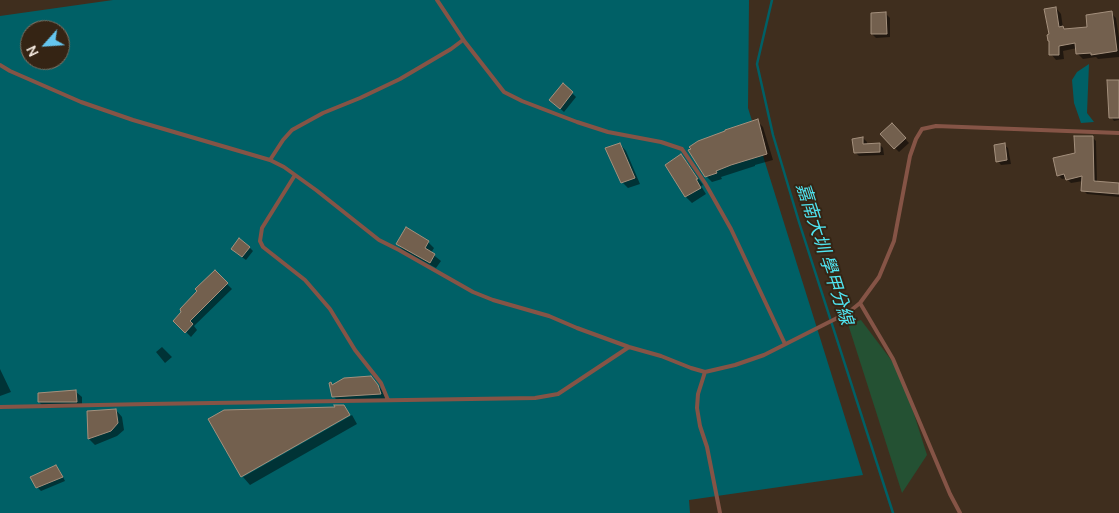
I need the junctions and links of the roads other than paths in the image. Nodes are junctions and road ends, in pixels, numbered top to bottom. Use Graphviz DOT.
graph roads {
  1 [pos="438,0"];
  2 [pos="463,40"];
  3 [pos="0,65"];
  4 [pos="1119,133"];
  5 [pos="270,160"];
  6 [pos="295,175"];
  7 [pos="860,303"];
  8 [pos="785,344"];
  9 [pos="629,347"];
  10 [pos="705,372"];
  11 [pos="388,400"];
  12 [pos="0,407"];
  13 [pos="720,513"];
  14 [pos="960,513"];
  1 -- 2 [label="lane"];
  2 -- 5 [label="lane"];
  2 -- 8 [label="lane"];
  3 -- 5 [label="lane"];
  4 -- 7 [label="lane"];
  5 -- 6 [label="lane"];
  6 -- 9 [label="lane"];
  6 -- 11 [label="lane"];
  7 -- 8 [label="lane"];
  7 -- 14 [label="lane"];
  8 -- 10 [label="lane"];
  9 -- 10 [label="lane"];
  9 -- 11 [label="lane"];
  10 -- 13 [label="lane"];
  11 -- 12 [label="lane"];
}
